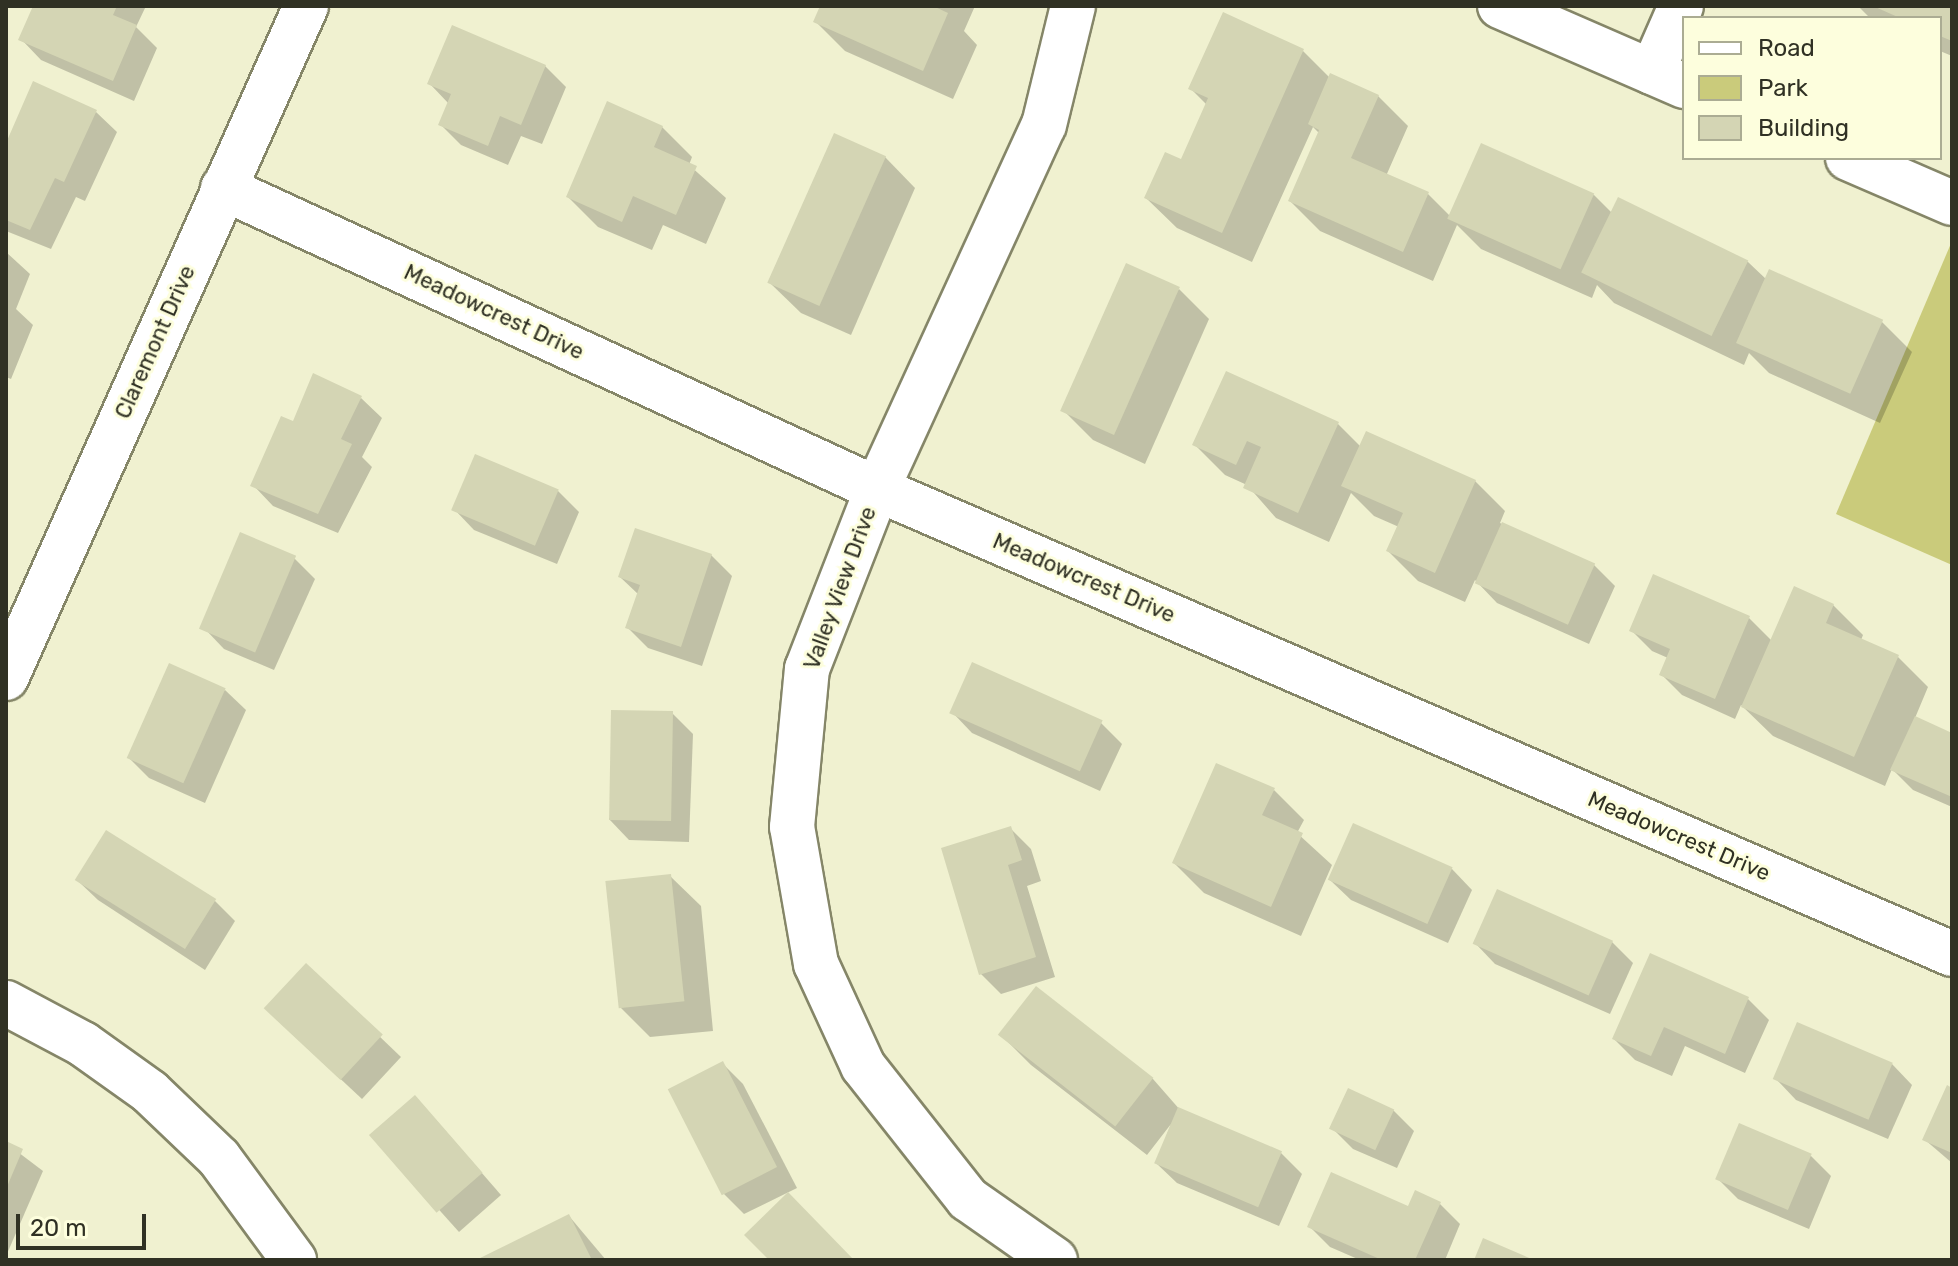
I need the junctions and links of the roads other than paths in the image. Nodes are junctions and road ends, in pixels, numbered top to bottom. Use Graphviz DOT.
graph roads {
  1 [pos="306,6"];
  2 [pos="1073,6"];
  3 [pos="1500,6"];
  4 [pos="1681,6"];
  5 [pos="1668,79"];
  6 [pos="1853,160"];
  7 [pos="223,188"];
  8 [pos="1952,203"];
  9 [pos="877,489"];
  10 [pos="6,678"];
  11 [pos="1952,954"];
  12 [pos="6,1003"];
  13 [pos="294,1260"];
  14 [pos="1055,1260"];
  1 -- 7 [label="street, Claremont Drive"];
  2 -- 9 [label="street, Valley View Drive"];
  3 -- 5 [label="street"];
  4 -- 5 [label="street"];
  6 -- 8 [label="street"];
  7 -- 9 [label="street, Meadowcrest Drive"];
  7 -- 10 [label="street, Claremont Drive"];
  9 -- 11 [label="street, Meadowcrest Drive"];
  9 -- 14 [label="street, Valley View Drive"];
  12 -- 13 [label="street"];
}
